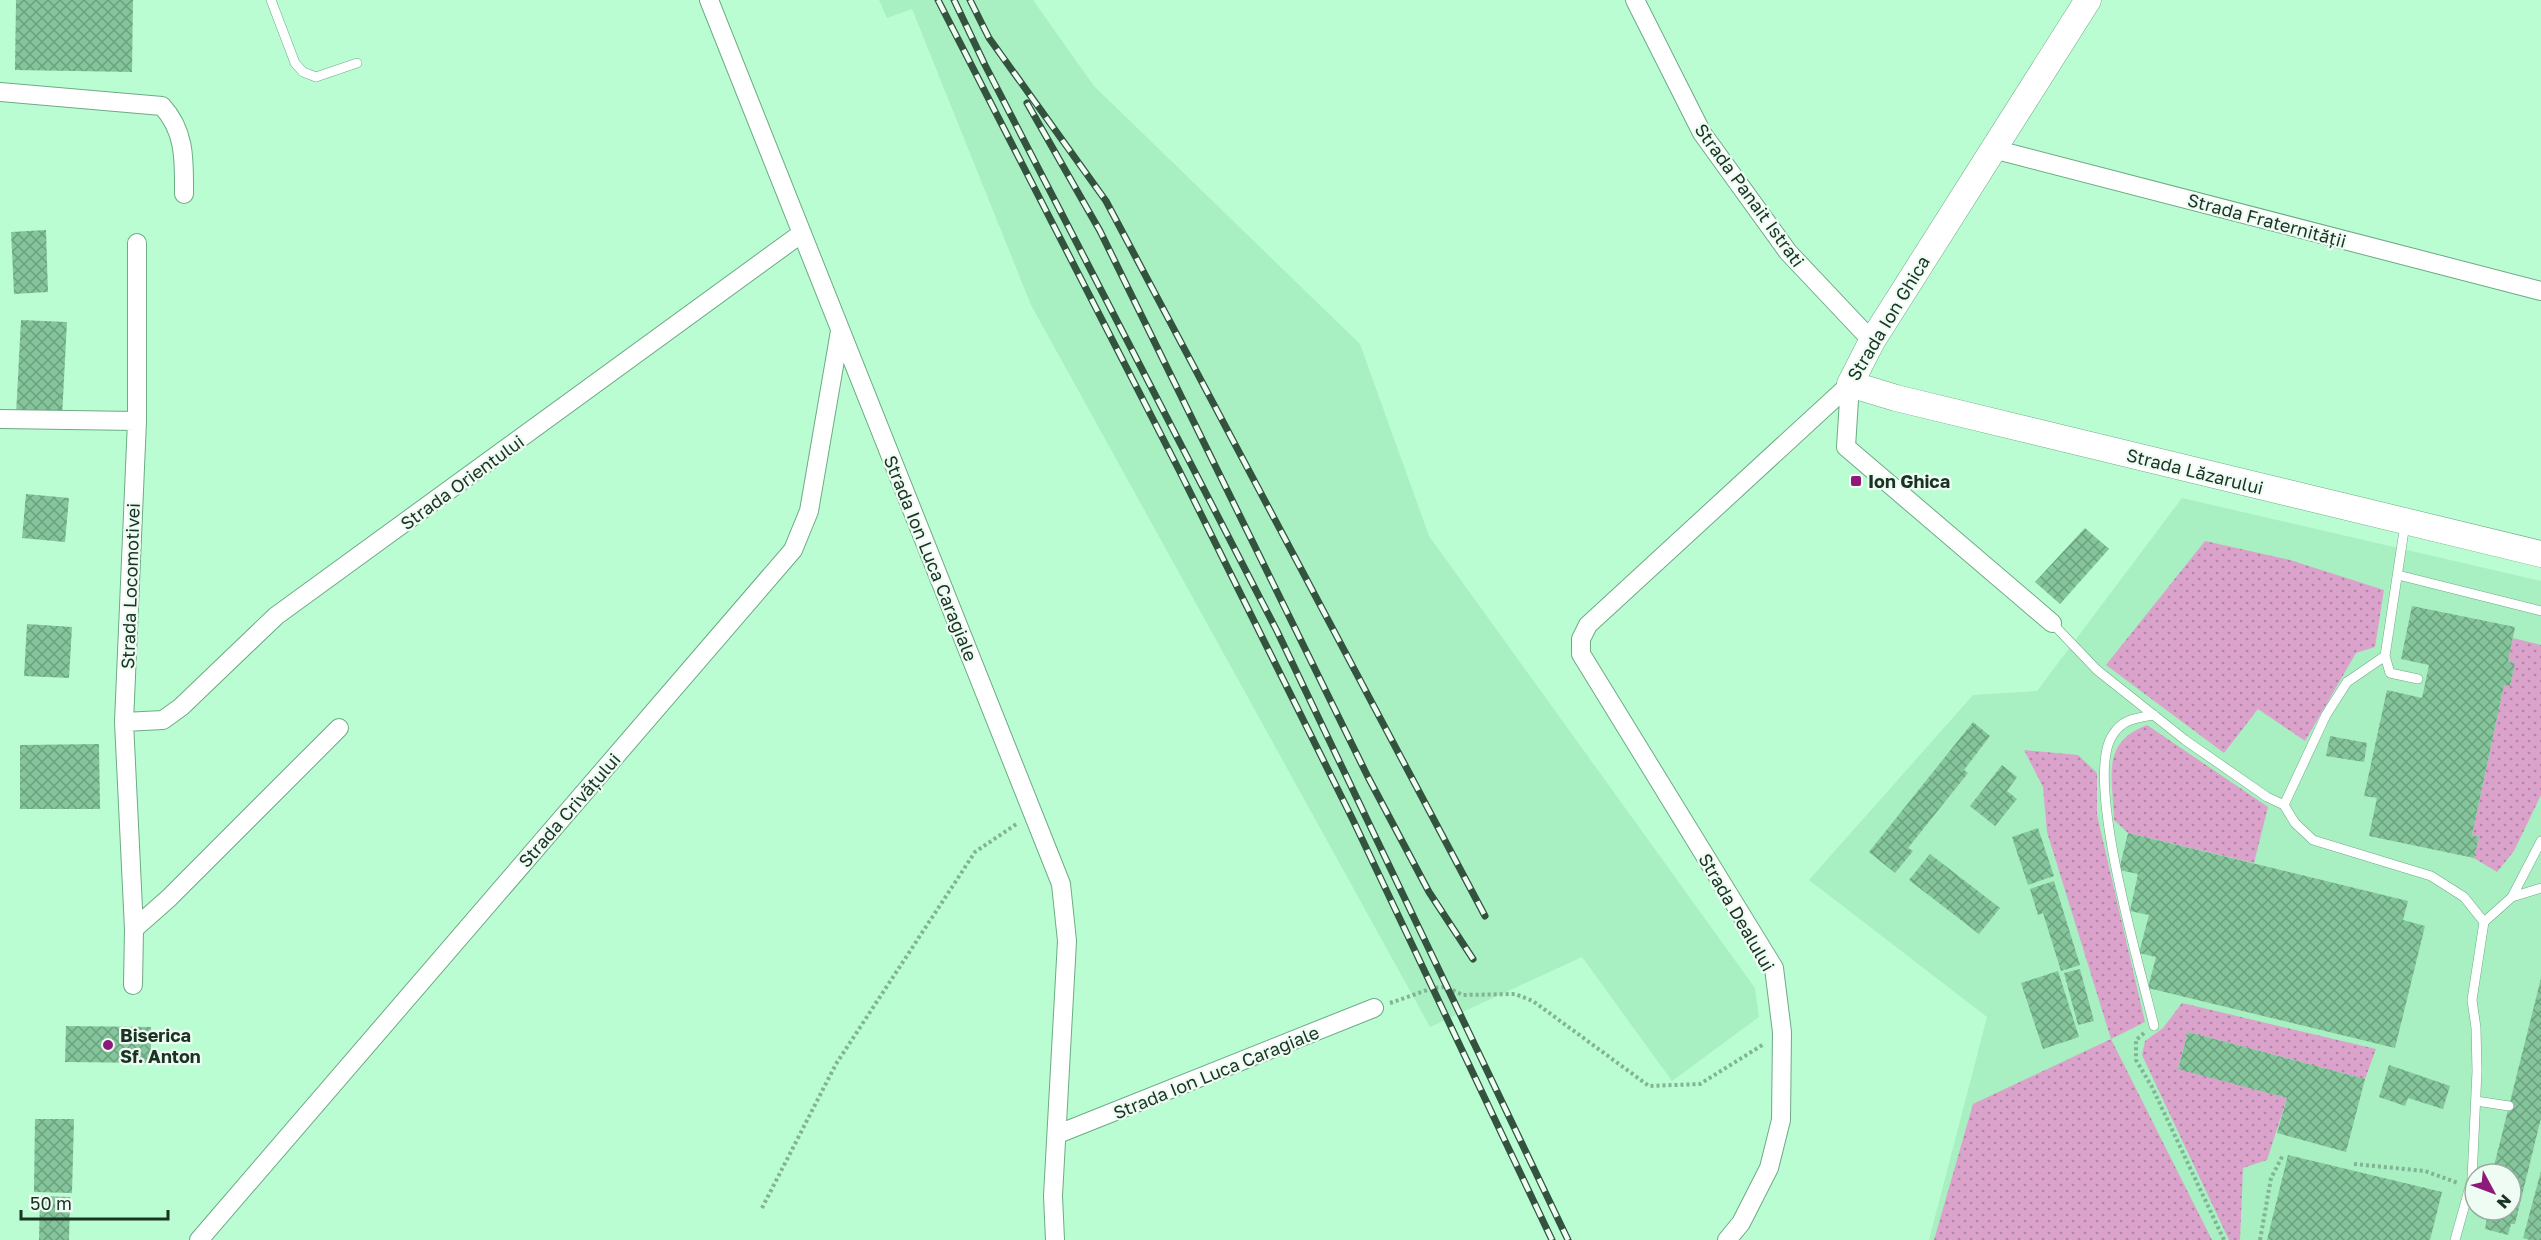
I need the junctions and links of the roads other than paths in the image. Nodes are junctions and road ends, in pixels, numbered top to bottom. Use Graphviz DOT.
graph roads {
  1 [pos="271,0"];
  2 [pos="709,0"];
  3 [pos="1635,0"];
  4 [pos="2088,0"];
  5 [pos="357,63"];
  6 [pos="0,92"];
  7 [pos="1993,148"];
  8 [pos="184,195"];
  9 [pos="802,233"];
  10 [pos="137,243"];
  11 [pos="2541,291"];
  12 [pos="840,331"];
  13 [pos="1872,341"];
  14 [pos="1850,384"];
  15 [pos="0,419"];
  16 [pos="137,421"];
  17 [pos="2405,521"];
  18 [pos="2541,554"];
  19 [pos="2398,575"];
  20 [pos="2541,611"];
  21 [pos="2052,623"];
  22 [pos="1581,639"];
  23 [pos="2385,656"];
  24 [pos="2418,679"];
  25 [pos="2154,716"];
  26 [pos="124,722"];
  27 [pos="339,728"];
  28 [pos="2284,805"];
  29 [pos="2539,844"];
  30 [pos="2541,858"];
  31 [pos="2541,888"];
  32 [pos="2512,897"];
  33 [pos="2484,922"];
  34 [pos="134,929"];
  35 [pos="133,985"];
  36 [pos="1374,1008"];
  37 [pos="2154,1026"];
  38 [pos="2476,1101"];
  39 [pos="2509,1106"];
  40 [pos="1058,1134"];
  41 [pos="199,1240"];
  42 [pos="1056,1240"];
  43 [pos="1727,1240"];
  44 [pos="2455,1240"];
  1 -- 5 [label="lane"];
  2 -- 9 [label="street, Strada Ion Luca Caragiale"];
  3 -- 13 [label="street, Strada Panait Istrati"];
  4 -- 7 [label="street, Strada Ion Ghica"];
  6 -- 8 [label="street"];
  7 -- 11 [label="street, Strada Fraternității"];
  7 -- 13 [label="street, Strada Ion Ghica"];
  9 -- 12 [label="street, Strada Ion Luca Caragiale"];
  9 -- 26 [label="street, Strada Orientului"];
  10 -- 16 [label="street, Strada Locomotivei"];
  12 -- 40 [label="street, Strada Ion Luca Caragiale"];
  12 -- 41 [label="street, Strada Crivățului"];
  13 -- 14 [label="street, Strada Ion Ghica"];
  14 -- 17 [label="street, Strada Lăzarului"];
  14 -- 21 [label="street"];
  14 -- 22 [label="street, Strada Ion Ghica"];
  15 -- 16 [label="street"];
  16 -- 26 [label="street, Strada Locomotivei"];
  17 -- 18 [label="street, Strada Lăzarului"];
  17 -- 19 [label="lane"];
  19 -- 20 [label="lane"];
  19 -- 23 [label="lane"];
  21 -- 25 [label="lane"];
  22 -- 43 [label="street, Strada Dealului"];
  23 -- 24 [label="lane"];
  23 -- 28 [label="lane"];
  25 -- 28 [label="lane"];
  25 -- 37 [label="lane"];
  26 -- 34 [label="street, Strada Locomotivei"];
  27 -- 34 [label="street"];
  28 -- 33 [label="lane"];
  29 -- 30 [label="lane"];
  29 -- 32 [label="lane"];
  31 -- 32 [label="lane"];
  32 -- 33 [label="lane"];
  33 -- 38 [label="lane"];
  34 -- 35 [label="street, Strada Locomotivei"];
  36 -- 40 [label="street, Strada Ion Luca Caragiale"];
  38 -- 39 [label="lane"];
  38 -- 44 [label="lane"];
  40 -- 42 [label="street, Strada Ion Luca Caragiale"];
}
